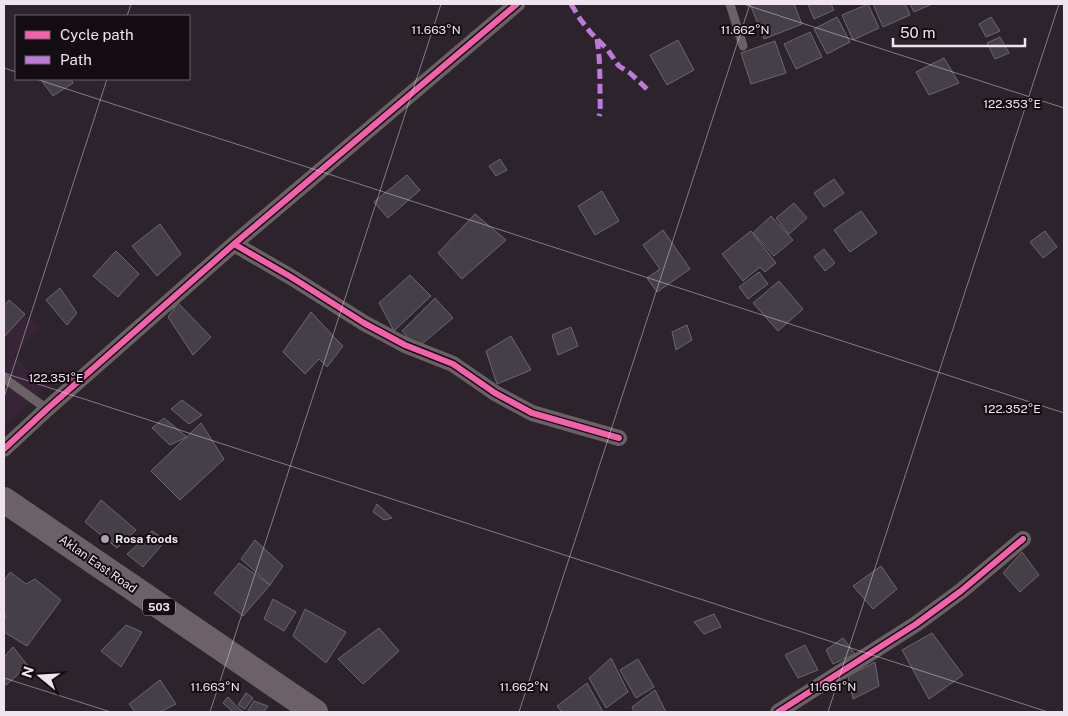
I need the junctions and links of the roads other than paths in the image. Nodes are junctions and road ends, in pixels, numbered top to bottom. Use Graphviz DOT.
graph roads {
  1 [pos="518,4"];
  2 [pos="730,4"];
  3 [pos="743,46"];
  4 [pos="234,244"];
  5 [pos="4,378"];
  6 [pos="47,409"];
  7 [pos="620,438"];
  8 [pos="4,449"];
  9 [pos="4,500"];
  10 [pos="1023,539"];
  11 [pos="316,712"];
  12 [pos="778,712"];
  1 -- 4 [label="street"];
  2 -- 3 [label="lane"];
  4 -- 6 [label="street"];
  4 -- 7 [label="street"];
  5 -- 6 [label="lane"];
  6 -- 8 [label="street"];
  9 -- 11 [label="main road, Aklan East Road / 503"];
  10 -- 12 [label="street"];
}
